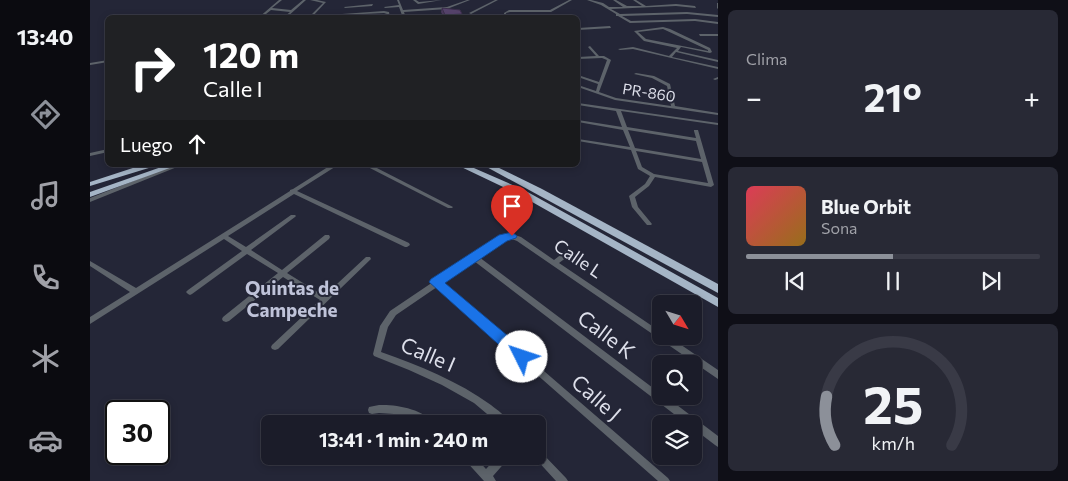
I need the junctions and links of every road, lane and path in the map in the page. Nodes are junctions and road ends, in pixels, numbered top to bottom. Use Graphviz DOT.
graph roads {
  1 [pos="280,0"];
  2 [pos="305,0"];
  3 [pos="311,0"];
  4 [pos="371,0"];
  5 [pos="382,0"];
  6 [pos="398,0"];
  7 [pos="441,0"];
  8 [pos="469,0"];
  9 [pos="484,0"];
  10 [pos="497,0"];
  11 [pos="571,0"];
  12 [pos="588,0"];
  13 [pos="614,0"];
  14 [pos="634,0"];
  15 [pos="646,0"];
  16 [pos="415,1"];
  17 [pos="493,2"];
  18 [pos="718,4"];
  19 [pos="372,5"];
  20 [pos="345,6"];
  21 [pos="400,6"];
  22 [pos="646,6"];
  23 [pos="626,7"];
  24 [pos="694,7"];
  25 [pos="608,8"];
  26 [pos="718,8"];
  27 [pos="269,9"];
  28 [pos="292,10"];
  29 [pos="402,11"];
  30 [pos="374,12"];
  31 [pos="470,13"];
  32 [pos="343,14"];
  33 [pos="262,15"];
  34 [pos="288,15"];
  35 [pos="312,15"];
  36 [pos="388,15"];
  37 [pos="404,15"];
  38 [pos="505,15"];
  39 [pos="617,15"];
  40 [pos="718,16"];
  41 [pos="718,23"];
  42 [pos="610,27"];
  43 [pos="580,29"];
  44 [pos="706,30"];
  45 [pos="700,35"];
  46 [pos="718,35"];
  47 [pos="590,47"];
  48 [pos="679,47"];
  49 [pos="620,49"];
  50 [pos="675,52"];
  51 [pos="598,57"];
  52 [pos="670,57"];
  53 [pos="580,58"];
  54 [pos="718,61"];
  55 [pos="105,62"];
  56 [pos="90,64"];
  57 [pos="718,68"];
  58 [pos="636,74"];
  59 [pos="580,77"];
  60 [pos="600,82"];
  61 [pos="580,87"];
  62 [pos="597,93"];
  63 [pos="580,104"];
  64 [pos="670,108"];
  65 [pos="618,110"];
  66 [pos="718,114"];
  67 [pos="670,117"];
  68 [pos="580,121"];
  69 [pos="718,124"];
  70 [pos="625,128"];
  71 [pos="696,131"];
  72 [pos="580,140"];
  73 [pos="698,140"];
  74 [pos="632,149"];
  75 [pos="105,151"];
  76 [pos="90,155"];
  77 [pos="704,161"];
  78 [pos="143,167"];
  79 [pos="168,167"];
  80 [pos="173,167"];
  81 [pos="332,167"];
  82 [pos="371,167"];
  83 [pos="465,167"];
  84 [pos="491,167"];
  85 [pos="653,175"];
  86 [pos="92,183"];
  87 [pos="292,191"];
  88 [pos="90,195"];
  89 [pos="90,201"];
  90 [pos="450,206"];
  91 [pos="293,216"];
  92 [pos="650,224"];
  93 [pos="225,237"];
  94 [pos="327,237"];
  95 [pos="407,245"];
  96 [pos="246,250"];
  97 [pos="569,252"];
  98 [pos="474,257"];
  99 [pos="368,259"];
  100 [pos="90,263"];
  101 [pos="555,263"];
  102 [pos="284,274"];
  103 [pos="436,282"];
  104 [pos="718,289"];
  105 [pos="136,292"];
  106 [pos="190,292"];
  107 [pos="325,300"];
  108 [pos="718,303"];
  109 [pos="226,319"];
  110 [pos="90,321"];
  111 [pos="652,330"];
  112 [pos="674,345"];
  113 [pos="275,347"];
  114 [pos="718,375"];
  115 [pos="372,410"];
  116 [pos="411,415"];
  117 [pos="497,415"];
  118 [pos="718,442"];
  119 [pos="546,463"];
  120 [pos="476,465"];
  121 [pos="498,465"];
  122 [pos="488,478"];
  123 [pos="563,481"];
  124 [pos="665,481"];
  1 -- 27 [label="street"];
  2 -- 28 [label="street"];
  3 -- 35 [label="street"];
  4 -- 19 [label="street"];
  5 -- 21 [label="street"];
  6 -- 21 [label="street"];
  7 -- 16 [label="street"];
  8 -- 29 [label="street"];
  9 -- 17 [label="street"];
  10 -- 17 [label="street"];
  11 -- 38 [label="street"];
  12 -- 25 [label="street"];
  13 -- 23 [label="street"];
  14 -- 15 [label="street"];
  14 -- 22 [label="street"];
  17 -- 31 [label="street"];
  18 -- 26 [label="street"];
  19 -- 20 [label="street"];
  19 -- 30 [label="street"];
  21 -- 29 [label="street"];
  22 -- 23 [label="street"];
  22 -- 24 [label="street"];
  23 -- 25 [label="street"];
  25 -- 39 [label="street"];
  27 -- 28 [label="street"];
  27 -- 33 [label="street"];
  28 -- 34 [label="street"];
  29 -- 37 [label="street"];
  30 -- 32 [label="street"];
  30 -- 36 [label="street"];
  39 -- 40 [label="street"];
  39 -- 41 [label="street"];
  42 -- 43 [label="street"];
  44 -- 46 [label="street"];
  45 -- 46 [label="street"];
  47 -- 51 [label="street"];
  48 -- 48 [label="street"];
  48 -- 50 [label="street"];
  49 -- 52 [label="street"];
  50 -- 52 [label="street"];
  50 -- 54 [label="street"];
  51 -- 53 [label="street"];
  51 -- 60 [label="street"];
  52 -- 57 [label="street"];
  55 -- 56 [label="street"];
  58 -- 64 [label="street"];
  59 -- 60 [label="street"];
  60 -- 62 [label="street"];
  61 -- 62 [label="street, PR-860 / PR-860"];
  62 -- 64 [label="street, PR-860 / PR-860"];
  63 -- 65 [label="street"];
  64 -- 66 [label="street, PR-860 / PR-860"];
  64 -- 67 [label="street"];
  65 -- 67 [label="street"];
  65 -- 70 [label="street"];
  67 -- 69 [label="street"];
  68 -- 70 [label="street"];
  70 -- 73 [label="street"];
  70 -- 74 [label="street"];
  71 -- 73 [label="street"];
  72 -- 74 [label="street"];
  73 -- 77 [label="street"];
  74 -- 77 [label="street"];
  74 -- 85 [label="street"];
  75 -- 76 [label="street"];
  77 -- 85 [label="street"];
  78 -- 86 [label="highway"];
  79 -- 88 [label="highway"];
  80 -- 89 [label="street"];
  81 -- 87 [label="street"];
  82 -- 90 [label="street"];
  83 -- 108 [label="highway"];
  84 -- 104 [label="highway"];
  85 -- 92 [label="street"];
  87 -- 93 [label="street"];
  87 -- 95 [label="street"];
  91 -- 96 [label="street"];
  93 -- 96 [label="street"];
  93 -- 105 [label="street"];
  94 -- 102 [label="street"];
  96 -- 102 [label="street"];
  96 -- 106 [label="street"];
  97 -- 101 [label="street"];
  98 -- 101 [label="street, Calle L"];
  98 -- 103 [label="street, Calle I"];
  98 -- 118 [label="street, Calle K"];
  99 -- 107 [label="street"];
  100 -- 105 [label="street"];
  101 -- 111 [label="street, Calle L"];
  102 -- 107 [label="street"];
  102 -- 109 [label="street"];
  103 -- 117 [label="street, Calle I"];
  103 -- 124 [label="street, Calle J"];
  105 -- 110 [label="street"];
  107 -- 113 [label="street"];
  112 -- 114 [label="street, Calle L"];
  115 -- 116 [label="street"];
  119 -- 123 [label="street"];
  120 -- 122 [label="street"];
  121 -- 122 [label="street"];
}
